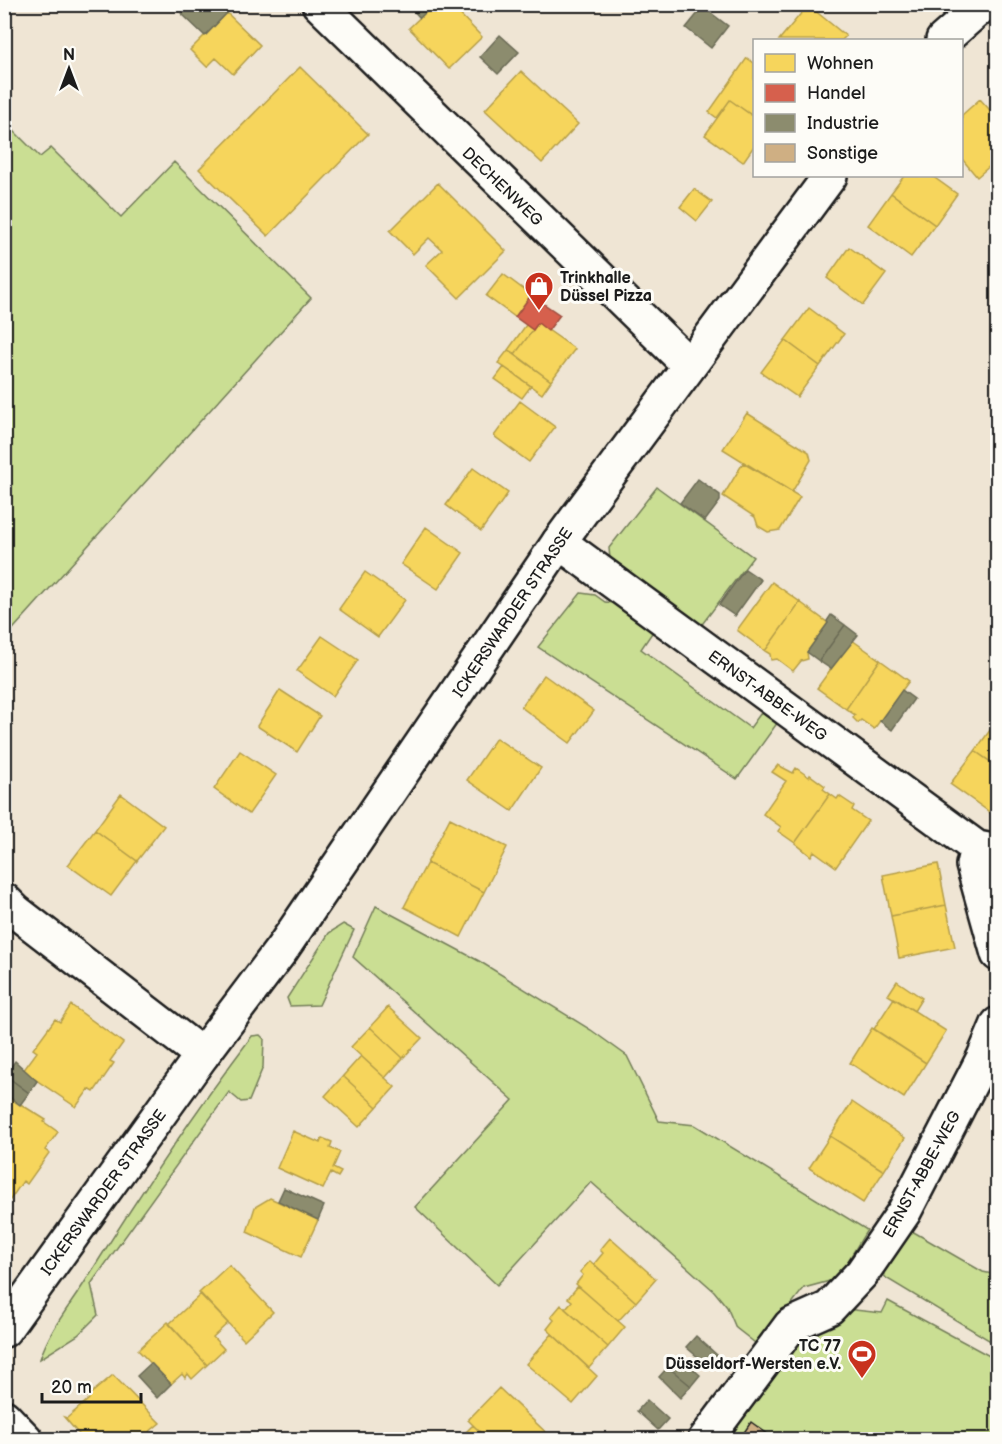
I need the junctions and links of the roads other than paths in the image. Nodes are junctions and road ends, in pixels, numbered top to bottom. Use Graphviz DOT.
graph roads {
  1 [pos="319,4"];
  2 [pos="984,4"];
  3 [pos="944,39"];
  4 [pos="829,177"];
  5 [pos="689,365"];
  6 [pos="559,542"];
  7 [pos="987,850"];
  8 [pos="4,900"];
  9 [pos="998,954"];
  10 [pos="998,1024"];
  11 [pos="202,1055"];
  12 [pos="4,1330"];
  13 [pos="4,1417"];
  14 [pos="26,1440"];
  15 [pos="705,1440"];
  1 -- 5 [label="street, DECHENWEG"];
  2 -- 3 [label="street"];
  4 -- 5 [label="street, ICKERSWARDER STRASSE"];
  5 -- 6 [label="street, ICKERSWARDER STRASSE"];
  6 -- 7 [label="street, ERNST-ABBE-WEG"];
  6 -- 11 [label="street, ICKERSWARDER STRASSE"];
  7 -- 9 [label="street, ERNST-ABBE-WEG"];
  8 -- 11 [label="street"];
  10 -- 15 [label="street, ERNST-ABBE-WEG"];
  11 -- 12 [label="street, ICKERSWARDER STRASSE"];
  13 -- 14 [label="street"];
}
